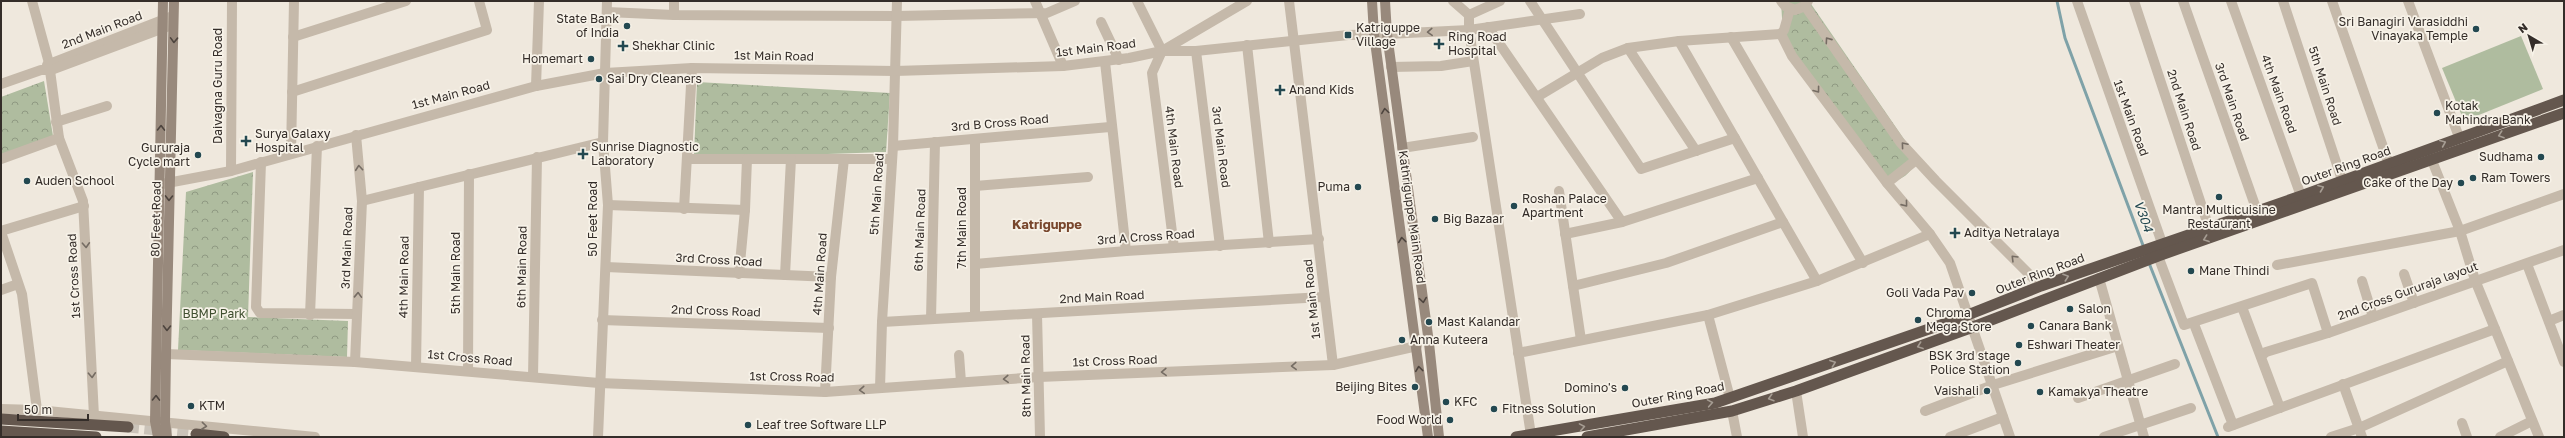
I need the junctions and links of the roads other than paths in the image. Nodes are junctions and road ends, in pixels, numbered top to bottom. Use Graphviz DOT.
graph roads {
  1 [pos="32,1"];
  2 [pos="163,1"];
  3 [pos="174,1"];
  4 [pos="232,1"];
  5 [pos="294,1"];
  6 [pos="406,1"];
  7 [pos="479,1"];
  8 [pos="539,1"];
  9 [pos="607,1"];
  10 [pos="674,1"];
  11 [pos="897,1"];
  12 [pos="1035,1"];
  13 [pos="1075,1"];
  14 [pos="1137,1"];
  15 [pos="1247,1"];
  16 [pos="1289,1"];
  17 [pos="1372,1"];
  18 [pos="1385,1"];
  19 [pos="1453,1"];
  20 [pos="1500,1"];
  21 [pos="1530,1"];
  22 [pos="1782,1"];
  23 [pos="2077,1"];
  24 [pos="2134,1"];
  25 [pos="2183,1"];
  26 [pos="2231,1"];
  27 [pos="2283,1"];
  28 [pos="2332,1"];
  29 [pos="2408,1"];
  30 [pos="1807,4"];
  31 [pos="1790,9"];
  32 [pos="607,12"];
  33 [pos="1040,12"];
  34 [pos="1580,14"];
  35 [pos="674,15"];
  36 [pos="1469,15"];
  37 [pos="896,16"];
  38 [pos="174,20"];
  39 [pos="1543,20"];
  40 [pos="1101,22"];
  41 [pos="162,25"];
  42 [pos="1488,27"];
  43 [pos="1468,30"];
  44 [pos="1374,34"];
  45 [pos="1387,34"];
  46 [pos="1780,34"];
  47 [pos="293,37"];
  48 [pos="1731,37"];
  49 [pos="1295,40"];
  50 [pos="1679,41"];
  51 [pos="1247,45"];
  52 [pos="1628,48"];
  53 [pos="1162,50"];
  54 [pos="1196,51"];
  55 [pos="1119,60"];
  56 [pos="1473,61"];
  57 [pos="1105,62"];
  58 [pos="1063,66"];
  59 [pos="1391,67"];
  60 [pos="47,68"];
  61 [pos="692,68"];
  62 [pos="895,71"];
  63 [pos="605,72"];
  64 [pos="1577,72"];
  65 [pos="1,84"];
  66 [pos="536,86"];
  67 [pos="292,92"];
  68 [pos="1537,97"];
  69 [pos="2564,100"];
  70 [pos="107,106"];
  71 [pos="2564,113"];
  72 [pos="56,122"];
  73 [pos="1110,127"];
  74 [pos="356,135"];
  75 [pos="1473,137"];
  76 [pos="2459,137"];
  77 [pos="59,138"];
  78 [pos="1735,138"];
  79 [pos="975,139"];
  80 [pos="603,142"];
  81 [pos="936,142"];
  82 [pos="317,146"];
  83 [pos="893,146"];
  84 [pos="1402,148"];
  85 [pos="1696,151"];
  86 [pos="291,153"];
  87 [pos="537,157"];
  88 [pos="2431,158"];
  89 [pos="1,159"];
  90 [pos="687,159"];
  91 [pos="748,159"];
  92 [pos="791,159"];
  93 [pos="844,159"];
  94 [pos="892,159"];
  95 [pos="1916,160"];
  96 [pos="261,162"];
  97 [pos="2389,164"];
  98 [pos="231,171"];
  99 [pos="469,174"];
  100 [pos="1088,177"];
  101 [pos="1758,178"];
  102 [pos="2342,180"];
  103 [pos="165,183"];
  104 [pos="1887,183"];
  105 [pos="975,186"];
  106 [pos="419,187"];
  107 [pos="1559,190"];
  108 [pos="2564,194"];
  109 [pos="2301,196"];
  110 [pos="362,201"];
  111 [pos="608,205"];
  112 [pos="84,206"];
  113 [pos="684,209"];
  114 [pos="745,210"];
  115 [pos="2257,211"];
  116 [pos="1622,222"];
  117 [pos="1783,222"];
  118 [pos="2209,228"];
  119 [pos="1,231"];
  120 [pos="2460,231"];
  121 [pos="1565,234"];
  122 [pos="1930,234"];
  123 [pos="1319,239"];
  124 [pos="1269,243"];
  125 [pos="1220,246"];
  126 [pos="1174,248"];
  127 [pos="2564,250"];
  128 [pos="1126,251"];
  129 [pos="2156,251"];
  130 [pos="2132,259"];
  131 [pos="1863,263"];
  132 [pos="974,264"];
  133 [pos="2527,264"];
  134 [pos="2277,265"];
  135 [pos="606,267"];
  136 [pos="739,274"];
  137 [pos="2404,274"];
  138 [pos="785,275"];
  139 [pos="832,277"];
  140 [pos="2099,278"];
  141 [pos="2475,280"];
  142 [pos="1817,281"];
  143 [pos="2362,281"];
  144 [pos="18,284"];
  145 [pos="1573,286"];
  146 [pos="2041,286"];
  147 [pos="1,290"];
  148 [pos="1323,297"];
  149 [pos="2414,303"];
  150 [pos="2242,307"];
  151 [pos="357,314"];
  152 [pos="1038,314"];
  153 [pos="1708,314"];
  154 [pos="310,315"];
  155 [pos="1969,315"];
  156 [pos="975,316"];
  157 [pos="2564,316"];
  158 [pos="2373,317"];
  159 [pos="931,319"];
  160 [pos="602,320"];
  161 [pos="2549,321"];
  162 [pos="882,322"];
  163 [pos="2194,324"];
  164 [pos="1973,327"];
  165 [pos="829,328"];
  166 [pos="2496,329"];
  167 [pos="2328,333"];
  168 [pos="1581,340"];
  169 [pos="1417,346"];
  170 [pos="2118,346"];
  171 [pos="1518,352"];
  172 [pos="166,354"];
  173 [pos="959,355"];
  174 [pos="2261,356"];
  175 [pos="2508,361"];
  176 [pos="355,362"];
  177 [pos="2564,362"];
  178 [pos="2175,364"];
  179 [pos="1332,365"];
  180 [pos="416,367"];
  181 [pos="468,371"];
  182 [pos="533,377"];
  183 [pos="1039,377"];
  184 [pos="2128,379"];
  185 [pos="961,382"];
  186 [pos="599,383"];
  187 [pos="2343,384"];
  188 [pos="1993,385"];
  189 [pos="880,388"];
  190 [pos="1796,391"];
  191 [pos="826,392"];
  192 [pos="1730,398"];
  193 [pos="2078,398"];
  194 [pos="2191,408"];
  195 [pos="2280,408"];
  196 [pos="1,409"];
  197 [pos="37,410"];
  198 [pos="1732,410"];
  199 [pos="1925,411"];
  200 [pos="94,416"];
  201 [pos="2004,417"];
  202 [pos="1,419"];
  203 [pos="160,421"];
  204 [pos="2532,421"];
  205 [pos="2462,423"];
  206 [pos="2140,424"];
  207 [pos="128,427"];
  208 [pos="1,431"];
  209 [pos="2360,432"];
  210 [pos="1639,433"];
  211 [pos="196,434"];
  212 [pos="1531,435"];
  213 [pos="96,437"];
  214 [pos="158,437"];
  215 [pos="167,437"];
  216 [pos="224,437"];
  217 [pos="315,437"];
  218 [pos="598,437"];
  219 [pos="1040,437"];
  220 [pos="1428,437"];
  221 [pos="1439,437"];
  222 [pos="1516,437"];
  223 [pos="1587,437"];
  224 [pos="1737,437"];
  225 [pos="1803,437"];
  226 [pos="1953,437"];
  227 [pos="2010,437"];
  228 [pos="2104,437"];
  229 [pos="2144,437"];
  230 [pos="2331,437"];
  231 [pos="2467,437"];
  232 [pos="2500,437"];
  233 [pos="2539,437"];
  1 -- 60 [label="street"];
  2 -- 41 [label="main road, 80 Feet Road"];
  3 -- 38 [label="main road, 80 Feet Road"];
  4 -- 98 [label="street, Daivagna Guru Road"];
  5 -- 47 [label="street"];
  6 -- 47 [label="street"];
  7 -- 67 [label="street"];
  8 -- 66 [label="street"];
  9 -- 32 [label="street, 50 Feet Road"];
  10 -- 35 [label="street"];
  11 -- 37 [label="street, 5th Main Road"];
  12 -- 33 [label="street"];
  13 -- 33 [label="street"];
  14 -- 53 [label="street"];
  15 -- 53 [label="street"];
  16 -- 49 [label="street"];
  17 -- 44 [label="main road, Kathriguppe Main Road"];
  18 -- 45 [label="main road, Kathriguppe Main Road"];
  19 -- 36 [label="street"];
  20 -- 36 [label="street"];
  21 -- 39 [label="street"];
  22 -- 31 [label="street"];
  23 -- 129 [label="street, 1st Main Road"];
  24 -- 118 [label="street, 2nd Main Road"];
  25 -- 115 [label="street, 3rd Main Road"];
  26 -- 109 [label="street, 4th Main Road"];
  27 -- 102 [label="street, 5th Main Road"];
  28 -- 97 [label="street"];
  29 -- 76 [label="street"];
  30 -- 31 [label="street"];
  95 -- 30 [label="street, one-way"];
  31 -- 46 [label="street"];
  32 -- 35 [label="street"];
  32 -- 63 [label="street, 50 Feet Road"];
  33 -- 37 [label="street"];
  33 -- 58 [label="street"];
  34 -- 39 [label="street, 1st Main Road"];
  35 -- 37 [label="street"];
  36 -- 43 [label="street"];
  37 -- 62 [label="street, 5th Main Road"];
  38 -- 41 [label="street, 2nd Main Road"];
  38 -- 103 [label="main road, 80 Feet Road, one-way"];
  39 -- 42 [label="street, 1st Main Road"];
  39 -- 64 [label="street"];
  40 -- 55 [label="street"];
  41 -- 60 [label="street, 2nd Main Road"];
  103 -- 41 [label="main road, 80 Feet Road, one-way"];
  42 -- 43 [label="street, 1st Main Road"];
  42 -- 68 [label="street"];
  43 -- 45 [label="street, 1st Main Road, one-way"];
  43 -- 56 [label="street"];
  44 -- 45 [label="street, 1st Main Road"];
  44 -- 49 [label="street, 1st Main Road"];
  169 -- 44 [label="main road, Kathriguppe Main Road, one-way"];
  45 -- 59 [label="main road, Kathriguppe Main Road"];
  46 -- 48 [label="street"];
  46 -- 104 [label="street, one-way"];
  47 -- 67 [label="street"];
  48 -- 50 [label="street"];
  48 -- 131 [label="street"];
  49 -- 51 [label="street, 1st Main Road"];
  49 -- 123 [label="street, 1st Main Road"];
  50 -- 52 [label="street"];
  50 -- 78 [label="street"];
  51 -- 54 [label="street, 1st Main Road"];
  51 -- 124 [label="street"];
  52 -- 64 [label="street"];
  52 -- 85 [label="street"];
  53 -- 54 [label="street, 1st Main Road"];
  53 -- 55 [label="street, 1st Main Road"];
  53 -- 126 [label="street, 4th Main Road"];
  54 -- 125 [label="street, 3rd Main Road"];
  55 -- 57 [label="street, 1st Main Road"];
  56 -- 59 [label="street"];
  56 -- 171 [label="street"];
  57 -- 58 [label="street, 1st Main Road"];
  57 -- 73 [label="street"];
  58 -- 62 [label="street, 1st Main Road"];
  59 -- 84 [label="main road, Kathriguppe Main Road"];
  60 -- 65 [label="street, 2nd Main Road"];
  60 -- 72 [label="street, 1st Cross Road"];
  61 -- 62 [label="street, 1st Main Road"];
  61 -- 63 [label="street, 1st Main Road"];
  61 -- 90 [label="street"];
  62 -- 83 [label="street, 5th Main Road"];
  63 -- 66 [label="street, 1st Main Road"];
  63 -- 80 [label="street, 50 Feet Road"];
  64 -- 68 [label="street"];
  64 -- 85 [label="street"];
  66 -- 74 [label="street, 1st Main Road"];
  67 -- 86 [label="street"];
  68 -- 116 [label="street"];
  69 -- 76 [label="highway, Outer Ring Road"];
  70 -- 72 [label="street"];
  71 -- 88 [label="highway, Outer Ring Road, one-way"];
  72 -- 77 [label="street, 1st Cross Road"];
  73 -- 79 [label="street, 3rd B Cross Road"];
  73 -- 128 [label="street"];
  74 -- 82 [label="street, 1st Main Road"];
  110 -- 74 [label="street, 3rd Main Road, one-way"];
  75 -- 84 [label="street"];
  97 -- 76 [label="highway, Outer Ring Road, one-way"];
  77 -- 89 [label="street"];
  77 -- 112 [label="street, 1st Cross Road"];
  78 -- 85 [label="street"];
  78 -- 101 [label="street"];
  79 -- 81 [label="street, 3rd B Cross Road"];
  79 -- 105 [label="street, 7th Main Road"];
  80 -- 87 [label="street"];
  80 -- 111 [label="street, 50 Feet Road"];
  81 -- 83 [label="street, 3rd B Cross Road"];
  81 -- 159 [label="street, 6th Main Road"];
  82 -- 86 [label="street, 1st Main Road"];
  82 -- 154 [label="street"];
  83 -- 94 [label="street, 5th Main Road"];
  84 -- 221 [label="main road, Kathriguppe Main Road, one-way"];
  86 -- 96 [label="street, 1st Main Road"];
  87 -- 99 [label="street"];
  87 -- 182 [label="street, 6th Main Road"];
  88 -- 120 [label="street"];
  88 -- 129 [label="highway, Outer Ring Road, one-way"];
  90 -- 91 [label="street"];
  90 -- 113 [label="street"];
  91 -- 92 [label="street"];
  91 -- 114 [label="street"];
  92 -- 93 [label="street"];
  92 -- 138 [label="street"];
  93 -- 94 [label="street"];
  93 -- 139 [label="street, 4th Main Road"];
  94 -- 162 [label="street, 5th Main Road"];
  95 -- 104 [label="street"];
  146 -- 95 [label="street, one-way"];
  96 -- 98 [label="street, 1st Main Road"];
  96 -- 154 [label="street"];
  97 -- 102 [label="highway, Outer Ring Road"];
  98 -- 103 [label="street, 1st Main Road"];
  99 -- 106 [label="street"];
  99 -- 181 [label="street, 5th Main Road"];
  100 -- 105 [label="street"];
  101 -- 116 [label="street"];
  101 -- 117 [label="street"];
  109 -- 102 [label="highway, Outer Ring Road, one-way"];
  103 -- 172 [label="main road, 80 Feet Road, one-way"];
  203 -- 103 [label="main road, 80 Feet Road, one-way"];
  104 -- 122 [label="street, one-way"];
  105 -- 132 [label="street, 7th Main Road"];
  106 -- 110 [label="street"];
  106 -- 180 [label="street, 4th Main Road"];
  107 -- 121 [label="street"];
  108 -- 120 [label="street"];
  109 -- 115 [label="highway, Outer Ring Road"];
  151 -- 110 [label="street, 3rd Main Road, one-way"];
  111 -- 113 [label="street"];
  111 -- 135 [label="street, 50 Feet Road"];
  112 -- 119 [label="street"];
  112 -- 200 [label="street, 1st Cross Road, one-way"];
  113 -- 114 [label="street"];
  114 -- 136 [label="street"];
  115 -- 118 [label="highway, Outer Ring Road"];
  116 -- 121 [label="street"];
  117 -- 142 [label="street"];
  117 -- 145 [label="street"];
  118 -- 129 [label="highway, Outer Ring Road"];
  119 -- 144 [label="street"];
  120 -- 134 [label="street"];
  120 -- 141 [label="street"];
  121 -- 145 [label="street"];
  122 -- 131 [label="street"];
  122 -- 155 [label="street"];
  123 -- 124 [label="street, 3rd A Cross Road"];
  123 -- 148 [label="street, 1st Main Road"];
  124 -- 125 [label="street, 3rd A Cross Road"];
  125 -- 126 [label="street, 3rd A Cross Road"];
  126 -- 128 [label="street, 3rd A Cross Road"];
  127 -- 133 [label="street, 2nd Cross Gururaja layout"];
  128 -- 132 [label="street, 3rd A Cross Road"];
  129 -- 130 [label="highway, Outer Ring Road"];
  129 -- 163 [label="street, 1st Main Road"];
  130 -- 140 [label="highway, Outer Ring Road"];
  146 -- 130 [label="highway, Outer Ring Road, one-way"];
  131 -- 142 [label="street"];
  132 -- 156 [label="street, 7th Main Road"];
  133 -- 141 [label="street, 2nd Cross Gururaja layout"];
  133 -- 161 [label="street"];
  135 -- 136 [label="street, 3rd Cross Road"];
  135 -- 160 [label="street, 50 Feet Road"];
  136 -- 138 [label="street, 3rd Cross Road"];
  137 -- 149 [label="street"];
  138 -- 139 [label="street, 3rd Cross Road"];
  139 -- 165 [label="street, 4th Main Road"];
  140 -- 164 [label="highway, Outer Ring Road"];
  140 -- 170 [label="street"];
  141 -- 149 [label="street, 2nd Cross Gururaja layout"];
  141 -- 166 [label="street"];
  142 -- 153 [label="street"];
  143 -- 158 [label="street"];
  144 -- 147 [label="street"];
  144 -- 197 [label="street"];
  145 -- 168 [label="street"];
  146 -- 155 [label="highway, Outer Ring Road"];
  148 -- 152 [label="street, 2nd Main Road"];
  148 -- 179 [label="street, 1st Main Road"];
  149 -- 158 [label="street, 2nd Cross Gururaja layout"];
  150 -- 163 [label="street"];
  150 -- 167 [label="street"];
  150 -- 174 [label="street"];
  151 -- 154 [label="street"];
  151 -- 176 [label="street, 3rd Main Road"];
  152 -- 156 [label="street, 2nd Main Road"];
  152 -- 183 [label="street, 8th Main Road"];
  153 -- 168 [label="street"];
  153 -- 192 [label="street"];
  155 -- 164 [label="street"];
  192 -- 155 [label="highway, Outer Ring Road, one-way"];
  156 -- 159 [label="street, 2nd Main Road"];
  157 -- 161 [label="street"];
  158 -- 167 [label="street, 2nd Cross Gururaja layout"];
  159 -- 162 [label="street, 2nd Main Road"];
  160 -- 165 [label="street, 2nd Cross Road"];
  160 -- 186 [label="street, 50 Feet Road"];
  161 -- 177 [label="street"];
  162 -- 189 [label="street, 5th Main Road"];
  163 -- 195 [label="street"];
  164 -- 188 [label="street"];
  164 -- 190 [label="highway, Outer Ring Road, one-way"];
  165 -- 191 [label="street, 4th Main Road"];
  166 -- 175 [label="street"];
  166 -- 187 [label="street"];
  167 -- 174 [label="street, 2nd Cross Gururaja layout"];
  168 -- 171 [label="street"];
  169 -- 179 [label="street, 1st Cross Road"];
  220 -- 169 [label="main road, Kathriguppe Main Road, one-way"];
  170 -- 184 [label="street"];
  170 -- 188 [label="street"];
  171 -- 212 [label="street"];
  172 -- 176 [label="street, 1st Cross Road"];
  172 -- 203 [label="main road, 80 Feet Road"];
  173 -- 185 [label="street"];
  174 -- 195 [label="street"];
  175 -- 204 [label="street"];
  175 -- 209 [label="street"];
  176 -- 180 [label="street, 1st Cross Road"];
  178 -- 184 [label="street"];
  179 -- 183 [label="street, 1st Cross Road, one-way"];
  180 -- 181 [label="street, 1st Cross Road"];
  181 -- 182 [label="street, 1st Cross Road"];
  182 -- 186 [label="street, 1st Cross Road"];
  183 -- 185 [label="street, 1st Cross Road, one-way"];
  183 -- 219 [label="street, 8th Main Road"];
  184 -- 193 [label="street"];
  184 -- 206 [label="street"];
  185 -- 189 [label="street, 1st Cross Road"];
  186 -- 191 [label="street, 1st Cross Road"];
  186 -- 218 [label="street, 50 Feet Road"];
  187 -- 195 [label="street"];
  187 -- 209 [label="street"];
  188 -- 199 [label="street"];
  188 -- 201 [label="street"];
  189 -- 191 [label="street, 1st Cross Road, one-way"];
  190 -- 198 [label="highway, Outer Ring Road, one-way"];
  190 -- 225 [label="street"];
  212 -- 192 [label="highway, Outer Ring Road, one-way"];
  194 -- 206 [label="street"];
  196 -- 197 [label="street"];
  197 -- 200 [label="street"];
  198 -- 210 [label="highway, Outer Ring Road"];
  198 -- 224 [label="street"];
  200 -- 203 [label="street"];
  201 -- 226 [label="street"];
  201 -- 227 [label="street"];
  202 -- 207 [label="highway"];
  203 -- 214 [label="main road, 80 Feet Road"];
  203 -- 215 [label="main road, 80 Feet Road"];
  203 -- 217 [label="street, one-way"];
  204 -- 232 [label="street"];
  204 -- 233 [label="street"];
  205 -- 231 [label="street"];
  206 -- 228 [label="street"];
  206 -- 229 [label="street"];
  208 -- 213 [label="highway"];
  209 -- 230 [label="street"];
  210 -- 223 [label="highway, Outer Ring Road"];
  211 -- 216 [label="highway"];
  212 -- 222 [label="highway, Outer Ring Road"];
}
